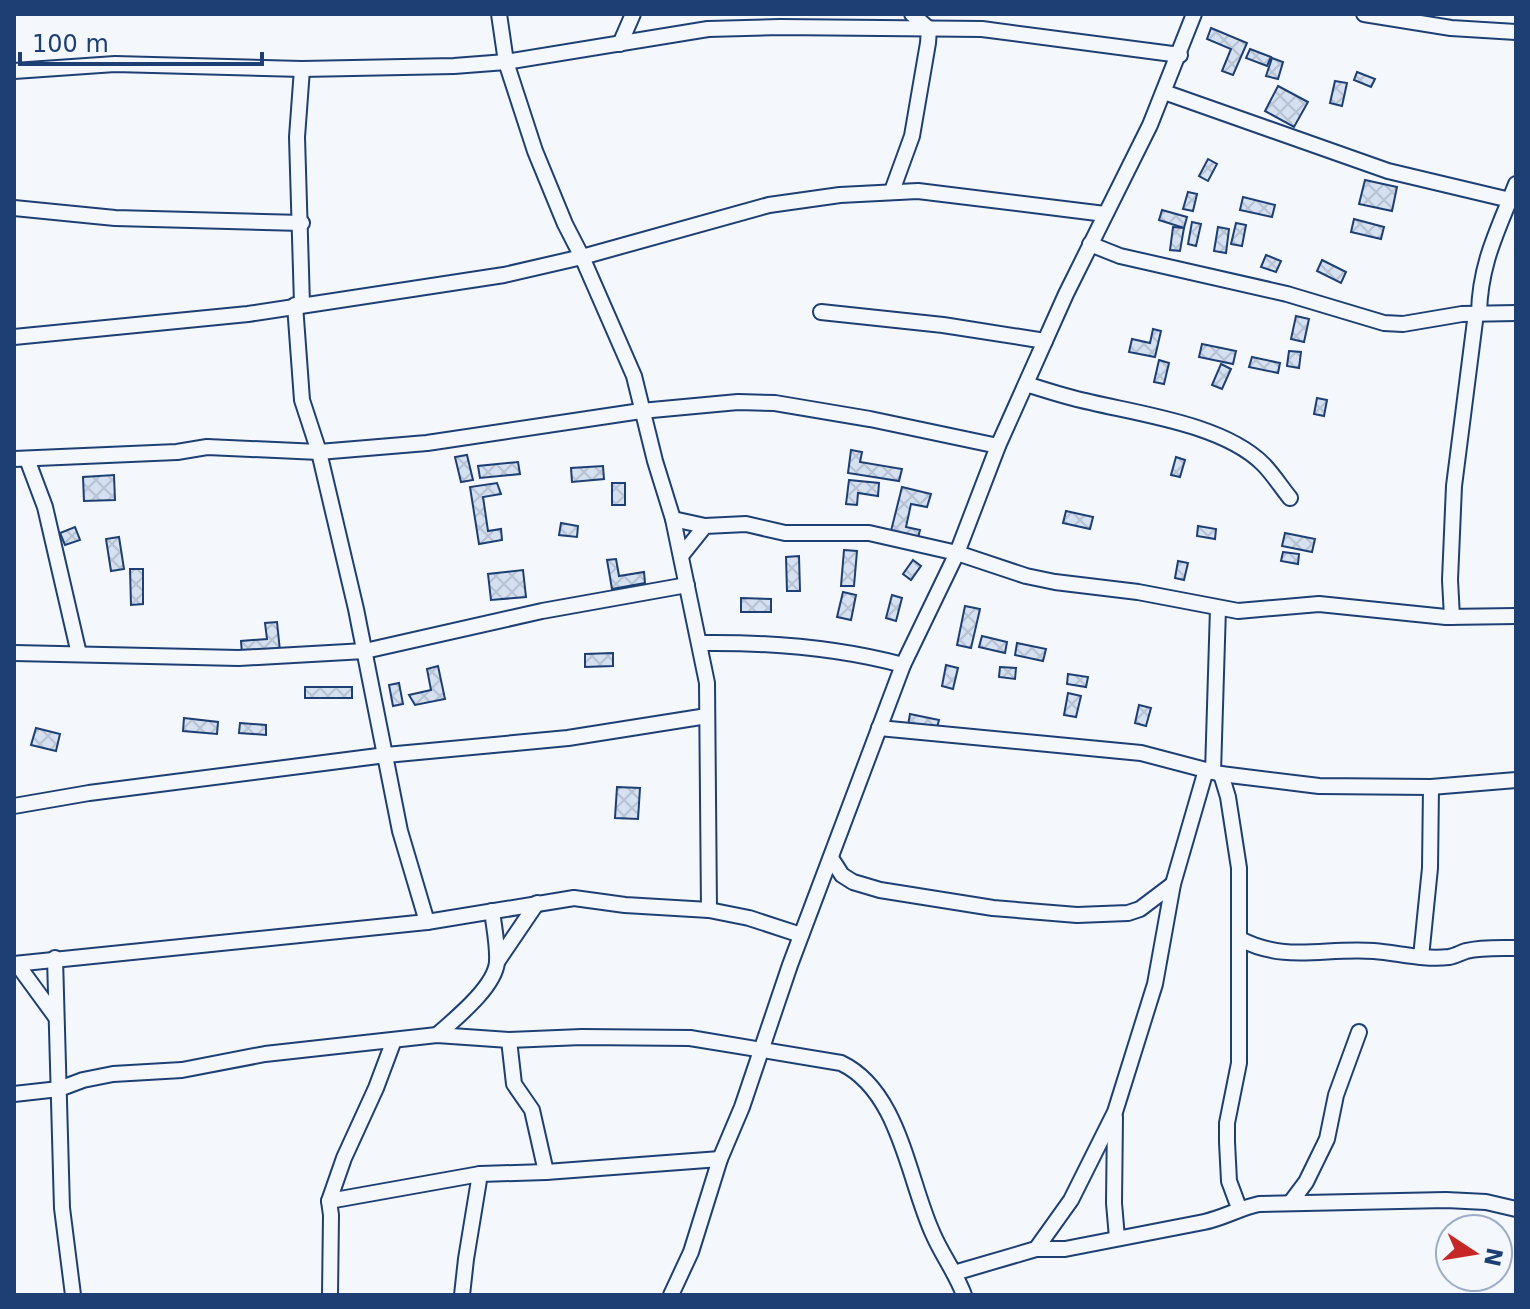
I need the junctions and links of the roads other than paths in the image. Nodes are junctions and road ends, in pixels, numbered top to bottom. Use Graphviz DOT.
graph roads {
  1 [pos="499,14"];
  2 [pos="633,14"];
  3 [pos="912,14"];
  4 [pos="1194,14"];
  5 [pos="1364,14"];
  6 [pos="929,29"];
  7 [pos="1516,32"];
  8 [pos="620,44"];
  9 [pos="1180,55"];
  10 [pos="506,62"];
  11 [pos="302,69"];
  12 [pos="14,71"];
  13 [pos="1164,92"];
  14 [pos="1516,184"];
  15 [pos="892,191"];
  16 [pos="1510,200"];
  17 [pos="14,208"];
  18 [pos="1105,214"];
  19 [pos="302,223"];
  20 [pos="1090,244"];
  21 [pos="582,257"];
  22 [pos="298,304"];
  23 [pos="821,312"];
  24 [pos="1478,313"];
  25 [pos="1516,313"];
  26 [pos="14,337"];
  27 [pos="1045,341"];
  28 [pos="1026,384"];
  29 [pos="641,411"];
  30 [pos="998,446"];
  31 [pos="319,452"];
  32 [pos="20,459"];
  33 [pos="1290,498"];
  34 [pos="673,519"];
  35 [pos="705,526"];
  36 [pos="957,553"];
  37 [pos="681,556"];
  38 [pos="687,585"];
  39 [pos="1218,608"];
  40 [pos="1516,616"];
  41 [pos="1452,617"];
  42 [pos="700,643"];
  43 [pos="365,651"];
  44 [pos="14,653"];
  45 [pos="79,654"];
  46 [pos="903,665"];
  47 [pos="707,716"];
  48 [pos="879,728"];
  49 [pos="386,755"];
  50 [pos="1213,772"];
  51 [pos="1516,780"];
  52 [pos="1431,787"];
  53 [pos="14,806"];
  54 [pos="831,858"];
  55 [pos="1173,884"];
  56 [pos="537,903"];
  57 [pos="709,910"];
  58 [pos="492,911"];
  59 [pos="427,922"];
  60 [pos="801,935"];
  61 [pos="1240,939"];
  62 [pos="1516,948"];
  63 [pos="1421,957"];
  64 [pos="55,958"];
  65 [pos="497,962"];
  66 [pos="16,964"];
  67 [pos="55,1016"];
  68 [pos="1359,1032"];
  69 [pos="437,1035"];
  70 [pos="394,1040"];
  71 [pos="509,1040"];
  72 [pos="760,1051"];
  73 [pos="59,1089"];
  74 [pos="14,1094"];
  75 [pos="1115,1112"];
  76 [pos="720,1159"];
  77 [pos="546,1172"];
  78 [pos="480,1174"];
  79 [pos="329,1201"];
  80 [pos="1291,1202"];
  81 [pos="1239,1208"];
  82 [pos="1510,1208"];
  83 [pos="1516,1220"];
  84 [pos="1117,1238"];
  85 [pos="1036,1249"];
  86 [pos="954,1273"];
  87 [pos="958,1293"];
  88 [pos="73,1295"];
  89 [pos="330,1295"];
  90 [pos="462,1295"];
  91 [pos="671,1295"];
  1 -- 10 [label="street"];
  2 -- 8 [label="street"];
  3 -- 6 [label="street"];
  4 -- 9 [label="street"];
  5 -- 7 [label="street"];
  6 -- 8 [label="street"];
  6 -- 9 [label="street"];
  6 -- 15 [label="street"];
  8 -- 10 [label="street"];
  9 -- 13 [label="street"];
  10 -- 11 [label="street"];
  10 -- 21 [label="street"];
  11 -- 12 [label="street"];
  11 -- 19 [label="street"];
  13 -- 16 [label="street"];
  13 -- 18 [label="street"];
  14 -- 16 [label="street"];
  15 -- 18 [label="street"];
  15 -- 21 [label="street"];
  16 -- 24 [label="street"];
  17 -- 19 [label="street"];
  18 -- 20 [label="street"];
  19 -- 22 [label="street"];
  20 -- 24 [label="street"];
  20 -- 27 [label="street"];
  21 -- 22 [label="street"];
  21 -- 29 [label="street"];
  22 -- 26 [label="street"];
  22 -- 31 [label="street"];
  23 -- 27 [label="street"];
  24 -- 25 [label="street"];
  24 -- 41 [label="street"];
  27 -- 28 [label="street"];
  28 -- 30 [label="street"];
  28 -- 33 [label="street"];
  29 -- 30 [label="street"];
  29 -- 31 [label="street"];
  29 -- 34 [label="street"];
  30 -- 36 [label="street"];
  31 -- 32 [label="street"];
  31 -- 43 [label="street"];
  32 -- 45 [label="street"];
  34 -- 35 [label="street"];
  34 -- 37 [label="street"];
  35 -- 36 [label="street"];
  35 -- 37 [label="street"];
  36 -- 39 [label="street"];
  36 -- 46 [label="street"];
  37 -- 38 [label="street"];
  38 -- 42 [label="street"];
  38 -- 43 [label="street"];
  39 -- 41 [label="street"];
  39 -- 50 [label="street"];
  40 -- 41 [label="street"];
  42 -- 46 [label="street"];
  42 -- 47 [label="street"];
  43 -- 45 [label="street"];
  43 -- 49 [label="street"];
  44 -- 45 [label="street"];
  46 -- 48 [label="street"];
  47 -- 49 [label="street"];
  47 -- 57 [label="street"];
  48 -- 50 [label="street"];
  48 -- 54 [label="street"];
  49 -- 53 [label="street"];
  49 -- 59 [label="street"];
  50 -- 52 [label="street"];
  50 -- 55 [label="street"];
  50 -- 61 [label="street"];
  51 -- 52 [label="street"];
  52 -- 63 [label="street"];
  54 -- 55 [label="street"];
  54 -- 60 [label="street"];
  55 -- 75 [label="street"];
  56 -- 57 [label="street"];
  56 -- 58 [label="street"];
  56 -- 65 [label="street"];
  57 -- 60 [label="street"];
  58 -- 59 [label="street"];
  58 -- 65 [label="street"];
  59 -- 64 [label="street"];
  60 -- 72 [label="street"];
  61 -- 63 [label="street"];
  61 -- 81 [label="street"];
  62 -- 63 [label="street"];
  64 -- 66 [label="street"];
  64 -- 67 [label="street"];
  65 -- 69 [label="street"];
  66 -- 67 [label="street"];
  67 -- 73 [label="street"];
  68 -- 80 [label="street"];
  69 -- 70 [label="street"];
  69 -- 71 [label="street"];
  70 -- 73 [label="street"];
  70 -- 79 [label="street"];
  71 -- 72 [label="street"];
  71 -- 77 [label="street"];
  72 -- 76 [label="street"];
  72 -- 86 [label="street"];
  73 -- 74 [label="street"];
  73 -- 88 [label="street"];
  75 -- 84 [label="street"];
  75 -- 85 [label="street"];
  76 -- 77 [label="street"];
  76 -- 91 [label="street"];
  77 -- 78 [label="street"];
  78 -- 79 [label="street"];
  78 -- 90 [label="street"];
  79 -- 89 [label="street"];
  80 -- 81 [label="street"];
  80 -- 82 [label="street"];
  81 -- 84 [label="street"];
  82 -- 83 [label="street"];
  84 -- 85 [label="street"];
  85 -- 86 [label="street"];
  86 -- 87 [label="street"];
}
